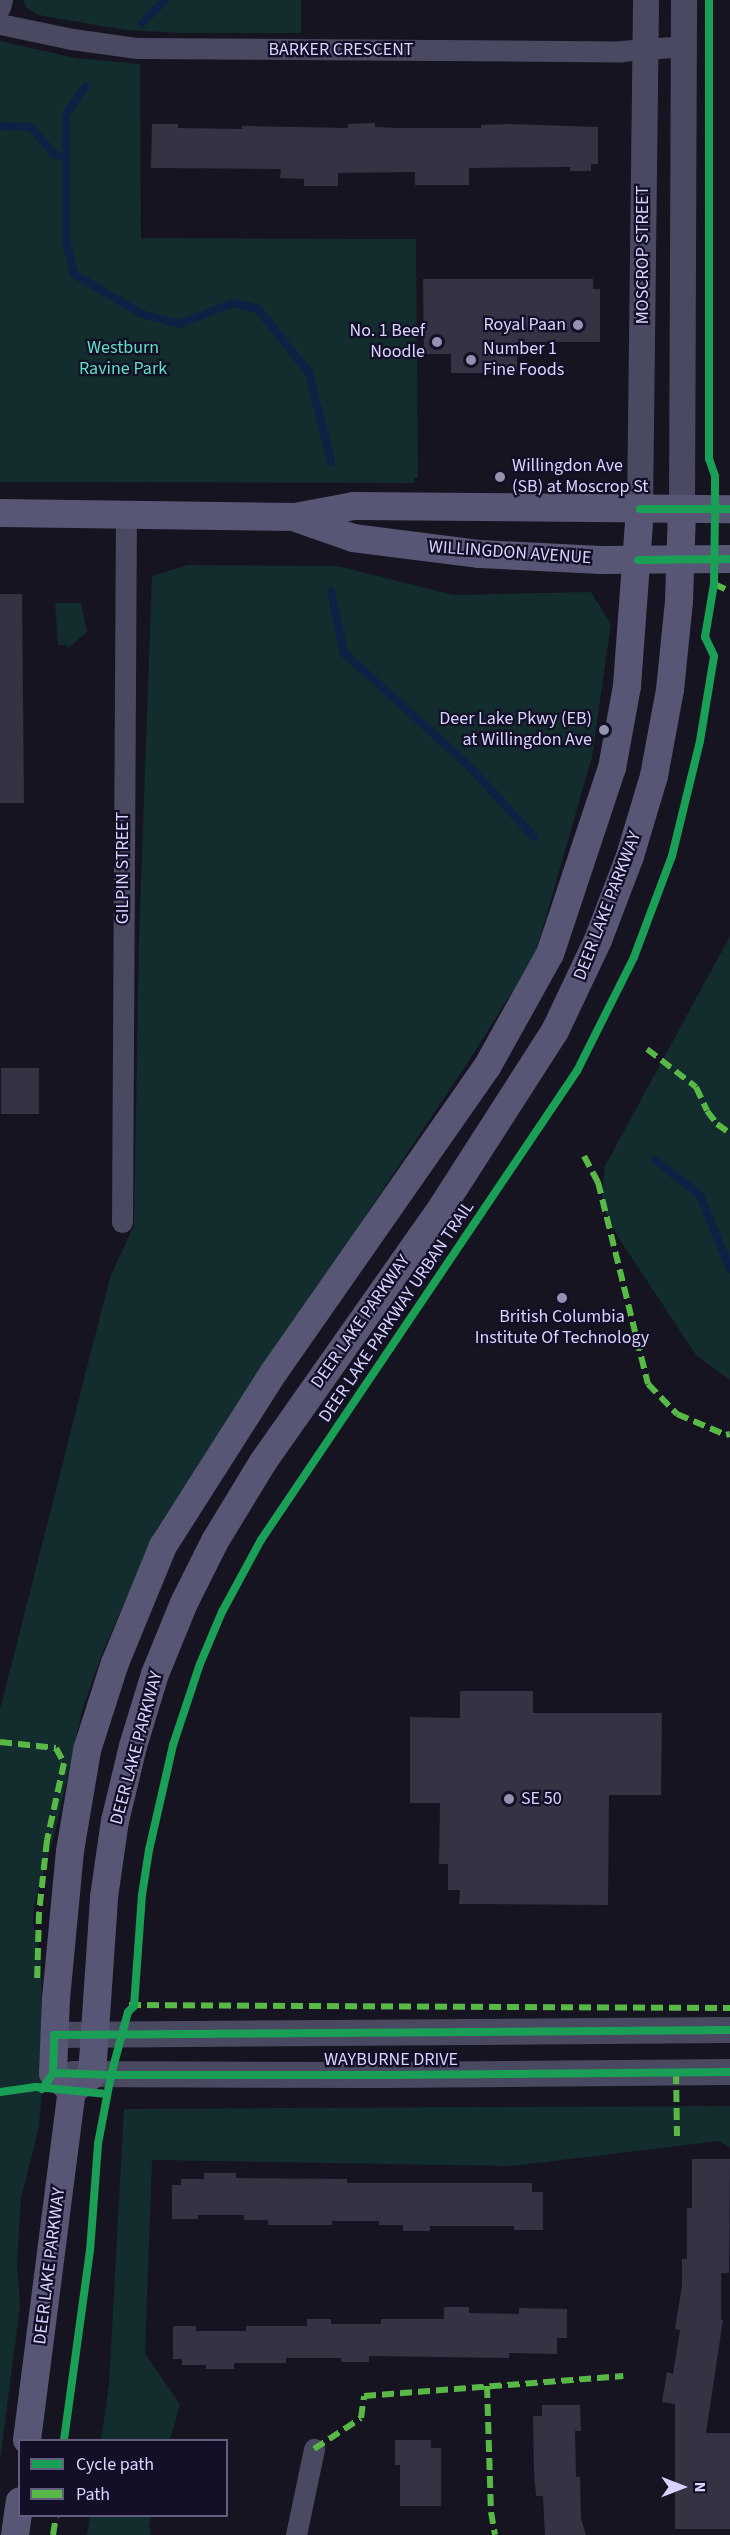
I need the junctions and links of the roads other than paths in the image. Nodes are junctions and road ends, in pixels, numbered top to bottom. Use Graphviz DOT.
graph roads {
  1 [pos="2,0"];
  2 [pos="646,0"];
  3 [pos="684,0"];
  4 [pos="0,7"];
  5 [pos="0,24"];
  6 [pos="684,46"];
  7 [pos="645,48"];
  8 [pos="640,509"];
  9 [pos="682,509"];
  10 [pos="730,509"];
  11 [pos="0,513"];
  12 [pos="126,513"];
  13 [pos="295,517"];
  14 [pos="730,559"];
  15 [pos="638,560"];
  16 [pos="680,560"];
  17 [pos="122,1222"];
  18 [pos="730,2031"];
  19 [pos="54,2035"];
  20 [pos="94,2035"];
  21 [pos="730,2072"];
  22 [pos="72,2080"];
  23 [pos="27,2439"];
  24 [pos="314,2449"];
  25 [pos="18,2515"];
  26 [pos="15,2535"];
  27 [pos="296,2535"];
  1 -- 4 [label="street"];
  2 -- 7 [label="street, MOSCROP STREET"];
  3 -- 6 [label="street"];
  5 -- 7 [label="street, BARKER CRESCENT"];
  6 -- 7 [label="street, BARKER CRESCENT"];
  6 -- 9 [label="street"];
  7 -- 8 [label="street, MOSCROP STREET"];
  8 -- 9 [label="main road, WILLINGDON AVENUE"];
  8 -- 13 [label="main road, WILLINGDON AVENUE"];
  8 -- 15 [label="main road, DEER LAKE PARKWAY"];
  9 -- 10 [label="main road, WILLINGDON AVENUE"];
  9 -- 16 [label="main road, DEER LAKE PARKWAY"];
  11 -- 12 [label="main road, WILLINGDON AVENUE"];
  12 -- 13 [label="main road, WILLINGDON AVENUE"];
  12 -- 17 [label="street, GILPIN STREET"];
  13 -- 15 [label="main road, WILLINGDON AVENUE"];
  14 -- 16 [label="main road, WILLINGDON AVENUE"];
  15 -- 16 [label="main road, WILLINGDON AVENUE"];
  15 -- 19 [label="main road, DEER LAKE PARKWAY"];
  16 -- 20 [label="main road, DEER LAKE PARKWAY"];
  18 -- 20 [label="street, WAYBURNE DRIVE"];
  19 -- 20 [label="street, WAYBURNE DRIVE"];
  19 -- 22 [label="main road, DEER LAKE PARKWAY"];
  20 -- 22 [label="main road, DEER LAKE PARKWAY"];
  21 -- 22 [label="street, WAYBURNE DRIVE"];
  22 -- 23 [label="main road, DEER LAKE PARKWAY"];
  24 -- 27 [label="street"];
  25 -- 26 [label="main road"];
}
